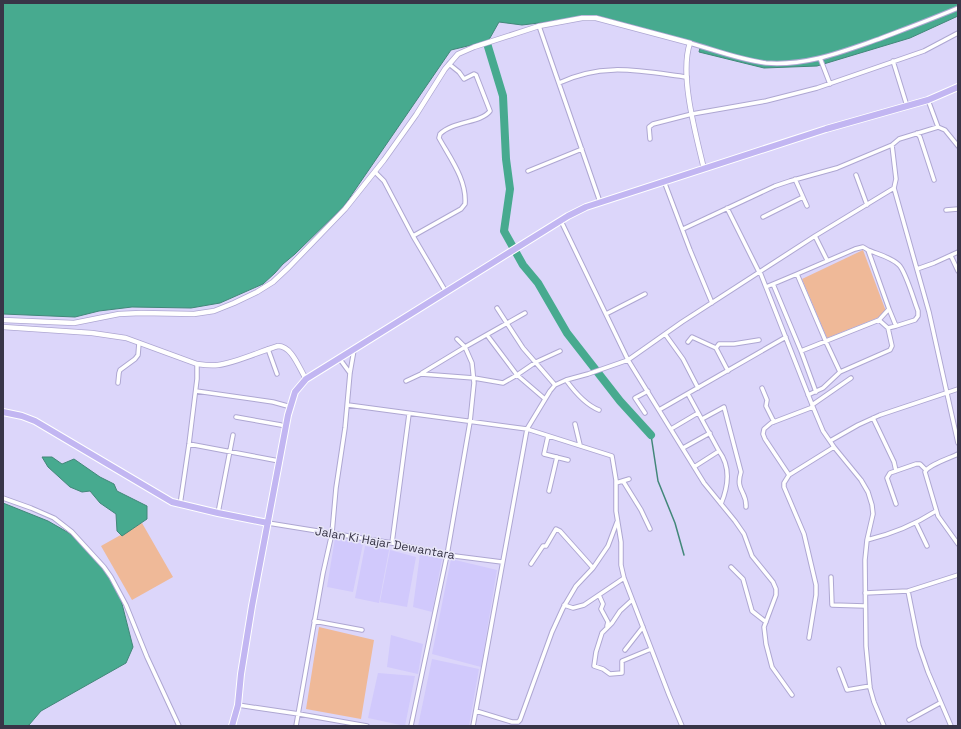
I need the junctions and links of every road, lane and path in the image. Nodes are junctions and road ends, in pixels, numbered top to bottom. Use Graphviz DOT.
graph roads {
  1 [pos="958,8"];
  2 [pos="539,26"];
  3 [pos="958,33"];
  4 [pos="690,43"];
  5 [pos="820,58"];
  6 [pos="893,61"];
  7 [pos="449,64"];
  8 [pos="687,77"];
  9 [pos="559,83"];
  10 [pos="830,84"];
  11 [pos="958,87"];
  12 [pos="928,100"];
  13 [pos="907,106"];
  14 [pos="692,114"];
  15 [pos="938,127"];
  16 [pos="917,133"];
  17 [pos="650,139"];
  18 [pos="892,145"];
  19 [pos="958,146"];
  20 [pos="582,149"];
  21 [pos="704,169"];
  22 [pos="528,171"];
  23 [pos="374,172"];
  24 [pos="856,175"];
  25 [pos="795,179"];
  26 [pos="934,180"];
  27 [pos="664,181"];
  28 [pos="894,188"];
  29 [pos="803,197"];
  30 [pos="600,202"];
  31 [pos="867,205"];
  32 [pos="807,206"];
  33 [pos="727,208"];
  34 [pos="958,209"];
  35 [pos="946,210"];
  36 [pos="763,217"];
  37 [pos="561,221"];
  38 [pos="682,229"];
  39 [pos="412,236"];
  40 [pos="815,236"];
  41 [pos="868,250"];
  42 [pos="958,252"];
  43 [pos="951,256"];
  44 [pos="827,260"];
  45 [pos="917,269"];
  46 [pos="958,271"];
  47 [pos="759,272"];
  48 [pos="797,274"];
  49 [pos="773,284"];
  50 [pos="766,287"];
  51 [pos="446,292"];
  52 [pos="645,294"];
  53 [pos="712,303"];
  54 [pos="497,308"];
  55 [pos="889,309"];
  56 [pos="525,313"];
  57 [pos="606,314"];
  58 [pos="3,320"];
  59 [pos="879,320"];
  60 [pos="77,322"];
  61 [pos="507,324"];
  62 [pos="896,326"];
  63 [pos="3,327"];
  64 [pos="888,328"];
  65 [pos="77,332"];
  66 [pos="487,334"];
  67 [pos="665,334"];
  68 [pos="786,337"];
  69 [pos="457,339"];
  70 [pos="759,340"];
  71 [pos="688,342"];
  72 [pos="826,342"];
  73 [pos="139,343"];
  74 [pos="465,347"];
  75 [pos="716,348"];
  76 [pos="268,349"];
  77 [pos="354,349"];
  78 [pos="560,351"];
  79 [pos="801,351"];
  80 [pos="339,358"];
  81 [pos="628,360"];
  82 [pos="536,362"];
  83 [pos="197,364"];
  84 [pos="728,371"];
  85 [pos="840,372"];
  86 [pos="350,373"];
  87 [pos="277,374"];
  88 [pos="421,374"];
  89 [pos="517,375"];
  90 [pos="474,378"];
  91 [pos="851,378"];
  92 [pos="306,379"];
  93 [pos="566,380"];
  94 [pos="406,381"];
  95 [pos="118,383"];
  96 [pos="555,385"];
  97 [pos="698,388"];
  98 [pos="762,388"];
  99 [pos="958,389"];
  100 [pos="196,390"];
  101 [pos="648,391"];
  102 [pos="816,392"];
  103 [pos="947,392"];
  104 [pos="688,394"];
  105 [pos="808,395"];
  106 [pos="546,399"];
  107 [pos="348,405"];
  108 [pos="291,406"];
  109 [pos="812,406"];
  110 [pos="599,410"];
  111 [pos="659,410"];
  112 [pos="3,412"];
  113 [pos="645,413"];
  114 [pos="698,413"];
  115 [pos="409,414"];
  116 [pos="236,417"];
  117 [pos="873,418"];
  118 [pos="702,419"];
  119 [pos="470,422"];
  120 [pos="774,422"];
  121 [pos="575,424"];
  122 [pos="286,427"];
  123 [pos="527,429"];
  124 [pos="671,429"];
  125 [pos="710,433"];
  126 [pos="233,435"];
  127 [pos="548,436"];
  128 [pos="830,441"];
  129 [pos="958,443"];
  130 [pos="189,444"];
  131 [pos="580,445"];
  132 [pos="834,447"];
  133 [pos="683,448"];
  134 [pos="719,451"];
  135 [pos="230,452"];
  136 [pos="958,454"];
  137 [pos="557,457"];
  138 [pos="568,460"];
  139 [pos="279,461"];
  140 [pos="694,467"];
  141 [pos="926,470"];
  142 [pos="896,471"];
  143 [pos="789,476"];
  144 [pos="629,479"];
  145 [pos="623,481"];
  146 [pos="616,483"];
  147 [pos="549,491"];
  148 [pos="3,498"];
  149 [pos="721,504"];
  150 [pos="896,504"];
  151 [pos="180,505"];
  152 [pos="746,507"];
  153 [pos="936,511"];
  154 [pos="218,513"];
  155 [pos="617,522"];
  156 [pos="268,523"];
  157 [pos="916,523"];
  158 [pos="650,529"];
  159 [pos="332,533"];
  160 [pos="867,540"];
  161 [pos="392,543"];
  162 [pos="958,544"];
  163 [pos="927,546"];
  164 [pos="447,554"];
  165 [pos="502,562"];
  166 [pos="531,564"];
  167 [pos="731,567"];
  168 [pos="593,568"];
  169 [pos="958,575"];
  170 [pos="831,577"];
  171 [pos="624,578"];
  172 [pos="908,591"];
  173 [pos="864,593"];
  174 [pos="599,595"];
  175 [pos="632,600"];
  176 [pos="564,605"];
  177 [pos="865,606"];
  178 [pos="314,621"];
  179 [pos="766,622"];
  180 [pos="643,627"];
  181 [pos="606,628"];
  182 [pos="362,630"];
  183 [pos="809,638"];
  184 [pos="651,649"];
  185 [pos="625,650"];
  186 [pos="839,669"];
  187 [pos="870,686"];
  188 [pos="792,695"];
  189 [pos="940,703"];
  190 [pos="238,705"];
  191 [pos="476,711"];
  192 [pos="298,714"];
  193 [pos="235,719"];
  194 [pos="909,720"];
  195 [pos="519,721"];
  196 [pos="179,726"];
  197 [pos="232,726"];
  198 [pos="236,726"];
  199 [pos="296,726"];
  200 [pos="367,726"];
  201 [pos="411,726"];
  202 [pos="473,726"];
  203 [pos="521,726"];
  204 [pos="682,726"];
  205 [pos="884,726"];
  206 [pos="951,726"];
  1 -- 5 [label="street"];
  2 -- 4 [label="street"];
  2 -- 7 [label="street"];
  2 -- 9 [label="street"];
  3 -- 6 [label="street"];
  4 -- 5 [label="street"];
  4 -- 8 [label="street"];
  5 -- 10 [label="street"];
  6 -- 10 [label="street"];
  6 -- 13 [label="street"];
  7 -- 23 [label="street"];
  7 -- 39 [label="street"];
  8 -- 9 [label="street"];
  8 -- 14 [label="street"];
  9 -- 20 [label="street"];
  10 -- 14 [label="street"];
  11 -- 12 [label="highway"];
  12 -- 13 [label="highway"];
  12 -- 15 [label="street"];
  13 -- 21 [label="highway"];
  14 -- 17 [label="street"];
  14 -- 21 [label="street"];
  15 -- 16 [label="street"];
  15 -- 19 [label="street"];
  16 -- 18 [label="street"];
  16 -- 26 [label="street"];
  18 -- 25 [label="street"];
  18 -- 28 [label="street"];
  20 -- 22 [label="street"];
  20 -- 30 [label="street"];
  21 -- 27 [label="highway"];
  23 -- 39 [label="street"];
  23 -- 60 [label="street"];
  24 -- 31 [label="street"];
  25 -- 29 [label="street"];
  25 -- 33 [label="street"];
  27 -- 30 [label="highway"];
  27 -- 38 [label="street"];
  28 -- 31 [label="street"];
  28 -- 45 [label="street"];
  29 -- 32 [label="street"];
  29 -- 36 [label="street"];
  30 -- 37 [label="highway"];
  31 -- 40 [label="street"];
  33 -- 38 [label="street"];
  33 -- 47 [label="street"];
  34 -- 35 [label="street"];
  37 -- 51 [label="highway"];
  37 -- 57 [label="street"];
  38 -- 53 [label="street"];
  39 -- 51 [label="street"];
  40 -- 44 [label="street"];
  40 -- 47 [label="street"];
  41 -- 44 [label="street"];
  41 -- 55 [label="street"];
  41 -- 62 [label="street"];
  42 -- 43 [label="street"];
  43 -- 45 [label="street"];
  43 -- 46 [label="street"];
  44 -- 48 [label="street"];
  45 -- 103 [label="street"];
  47 -- 50 [label="street"];
  47 -- 53 [label="street"];
  48 -- 49 [label="street"];
  48 -- 72 [label="street"];
  49 -- 50 [label="street"];
  49 -- 79 [label="street"];
  50 -- 68 [label="street"];
  51 -- 77 [label="highway"];
  52 -- 57 [label="street"];
  53 -- 67 [label="street"];
  54 -- 61 [label="street"];
  55 -- 59 [label="street"];
  55 -- 62 [label="street"];
  56 -- 61 [label="street"];
  57 -- 81 [label="street"];
  58 -- 60 [label="street"];
  59 -- 64 [label="street"];
  59 -- 72 [label="street"];
  60 -- 65 [label="street"];
  61 -- 66 [label="street"];
  61 -- 82 [label="street"];
  62 -- 64 [label="street"];
  63 -- 65 [label="street"];
  64 -- 85 [label="street"];
  65 -- 73 [label="street"];
  66 -- 74 [label="street"];
  66 -- 89 [label="street"];
  67 -- 81 [label="street"];
  67 -- 97 [label="street"];
  68 -- 84 [label="street"];
  68 -- 105 [label="street"];
  69 -- 74 [label="street"];
  70 -- 75 [label="street"];
  71 -- 75 [label="street"];
  72 -- 79 [label="street"];
  72 -- 85 [label="street"];
  73 -- 83 [label="street"];
  73 -- 95 [label="street"];
  74 -- 88 [label="street"];
  74 -- 90 [label="street"];
  75 -- 84 [label="street"];
  76 -- 83 [label="street"];
  76 -- 87 [label="street"];
  76 -- 92 [label="street"];
  77 -- 80 [label="highway"];
  77 -- 86 [label="street"];
  78 -- 82 [label="street"];
  79 -- 102 [label="street"];
  80 -- 86 [label="street"];
  80 -- 92 [label="highway"];
  81 -- 93 [label="street"];
  81 -- 101 [label="street"];
  82 -- 89 [label="street"];
  82 -- 96 [label="street"];
  83 -- 100 [label="street"];
  84 -- 97 [label="street"];
  85 -- 102 [label="street"];
  86 -- 107 [label="street"];
  88 -- 90 [label="street"];
  88 -- 94 [label="street"];
  89 -- 90 [label="street"];
  89 -- 106 [label="street"];
  90 -- 119 [label="street"];
  91 -- 109 [label="street"];
  92 -- 108 [label="highway"];
  93 -- 96 [label="street"];
  93 -- 110 [label="street"];
  96 -- 106 [label="street"];
  97 -- 104 [label="street"];
  98 -- 120 [label="street"];
  99 -- 103 [label="street"];
  100 -- 108 [label="street"];
  100 -- 130 [label="street"];
  101 -- 111 [label="street"];
  101 -- 113 [label="street"];
  102 -- 105 [label="street"];
  103 -- 117 [label="street"];
  103 -- 129 [label="street"];
  104 -- 111 [label="street"];
  104 -- 114 [label="street"];
  105 -- 109 [label="street"];
  106 -- 123 [label="street"];
  107 -- 115 [label="street"];
  107 -- 159 [label="street"];
  108 -- 122 [label="highway"];
  109 -- 120 [label="street"];
  109 -- 128 [label="street"];
  111 -- 124 [label="street"];
  112 -- 151 [label="highway"];
  114 -- 118 [label="street"];
  114 -- 124 [label="street"];
  115 -- 119 [label="street"];
  115 -- 161 [label="street"];
  116 -- 122 [label="street"];
  117 -- 128 [label="street"];
  117 -- 142 [label="street"];
  118 -- 125 [label="street"];
  118 -- 152 [label="street"];
  119 -- 123 [label="street"];
  119 -- 164 [label="street"];
  120 -- 143 [label="street"];
  121 -- 131 [label="street"];
  122 -- 139 [label="highway"];
  123 -- 127 [label="street"];
  123 -- 165 [label="street"];
  124 -- 133 [label="street"];
  125 -- 133 [label="street"];
  125 -- 134 [label="street"];
  126 -- 135 [label="street"];
  127 -- 131 [label="street"];
  127 -- 137 [label="street"];
  128 -- 132 [label="street"];
  130 -- 135 [label="street"];
  130 -- 151 [label="street"];
  131 -- 146 [label="street"];
  132 -- 143 [label="street"];
  132 -- 160 [label="street"];
  133 -- 140 [label="street"];
  134 -- 140 [label="street"];
  134 -- 149 [label="street"];
  135 -- 139 [label="street"];
  135 -- 154 [label="street"];
  136 -- 141 [label="street"];
  137 -- 138 [label="street"];
  137 -- 147 [label="street"];
  139 -- 156 [label="highway"];
  140 -- 149 [label="street"];
  141 -- 142 [label="street"];
  141 -- 153 [label="street"];
  142 -- 150 [label="street"];
  143 -- 183 [label="street"];
  144 -- 145 [label="street"];
  145 -- 146 [label="street"];
  145 -- 158 [label="street"];
  146 -- 155 [label="street"];
  148 -- 196 [label="street"];
  149 -- 179 [label="street"];
  151 -- 154 [label="highway"];
  153 -- 157 [label="street"];
  153 -- 162 [label="street"];
  154 -- 156 [label="highway"];
  155 -- 168 [label="street"];
  155 -- 171 [label="street"];
  156 -- 159 [label="street, Jalan Ki Hajar Dewantara"];
  156 -- 190 [label="highway"];
  157 -- 160 [label="street"];
  157 -- 163 [label="street"];
  159 -- 161 [label="street, Jalan Ki Hajar Dewantara"];
  159 -- 178 [label="street"];
  160 -- 173 [label="street"];
  161 -- 164 [label="street, Jalan Ki Hajar Dewantara"];
  164 -- 165 [label="street, Jalan Ki Hajar Dewantara"];
  164 -- 201 [label="street"];
  165 -- 191 [label="street"];
  166 -- 168 [label="street"];
  167 -- 179 [label="street"];
  168 -- 176 [label="street"];
  169 -- 172 [label="street"];
  170 -- 177 [label="street"];
  171 -- 174 [label="street"];
  171 -- 175 [label="street"];
  172 -- 173 [label="street"];
  172 -- 189 [label="street"];
  173 -- 177 [label="street"];
  174 -- 176 [label="street"];
  174 -- 181 [label="street"];
  175 -- 180 [label="street"];
  175 -- 181 [label="street"];
  176 -- 195 [label="street"];
  177 -- 187 [label="street"];
  178 -- 182 [label="street"];
  178 -- 192 [label="street"];
  179 -- 188 [label="street"];
  180 -- 184 [label="street"];
  180 -- 185 [label="street"];
  181 -- 184 [label="street"];
  184 -- 204 [label="street"];
  186 -- 187 [label="street"];
  187 -- 205 [label="street"];
  189 -- 194 [label="street"];
  189 -- 206 [label="street"];
  190 -- 192 [label="street"];
  190 -- 193 [label="highway"];
  191 -- 195 [label="street"];
  191 -- 202 [label="street"];
  192 -- 199 [label="street"];
  192 -- 200 [label="street"];
  193 -- 197 [label="highway"];
  193 -- 198 [label="highway"];
  195 -- 203 [label="street"];
}
